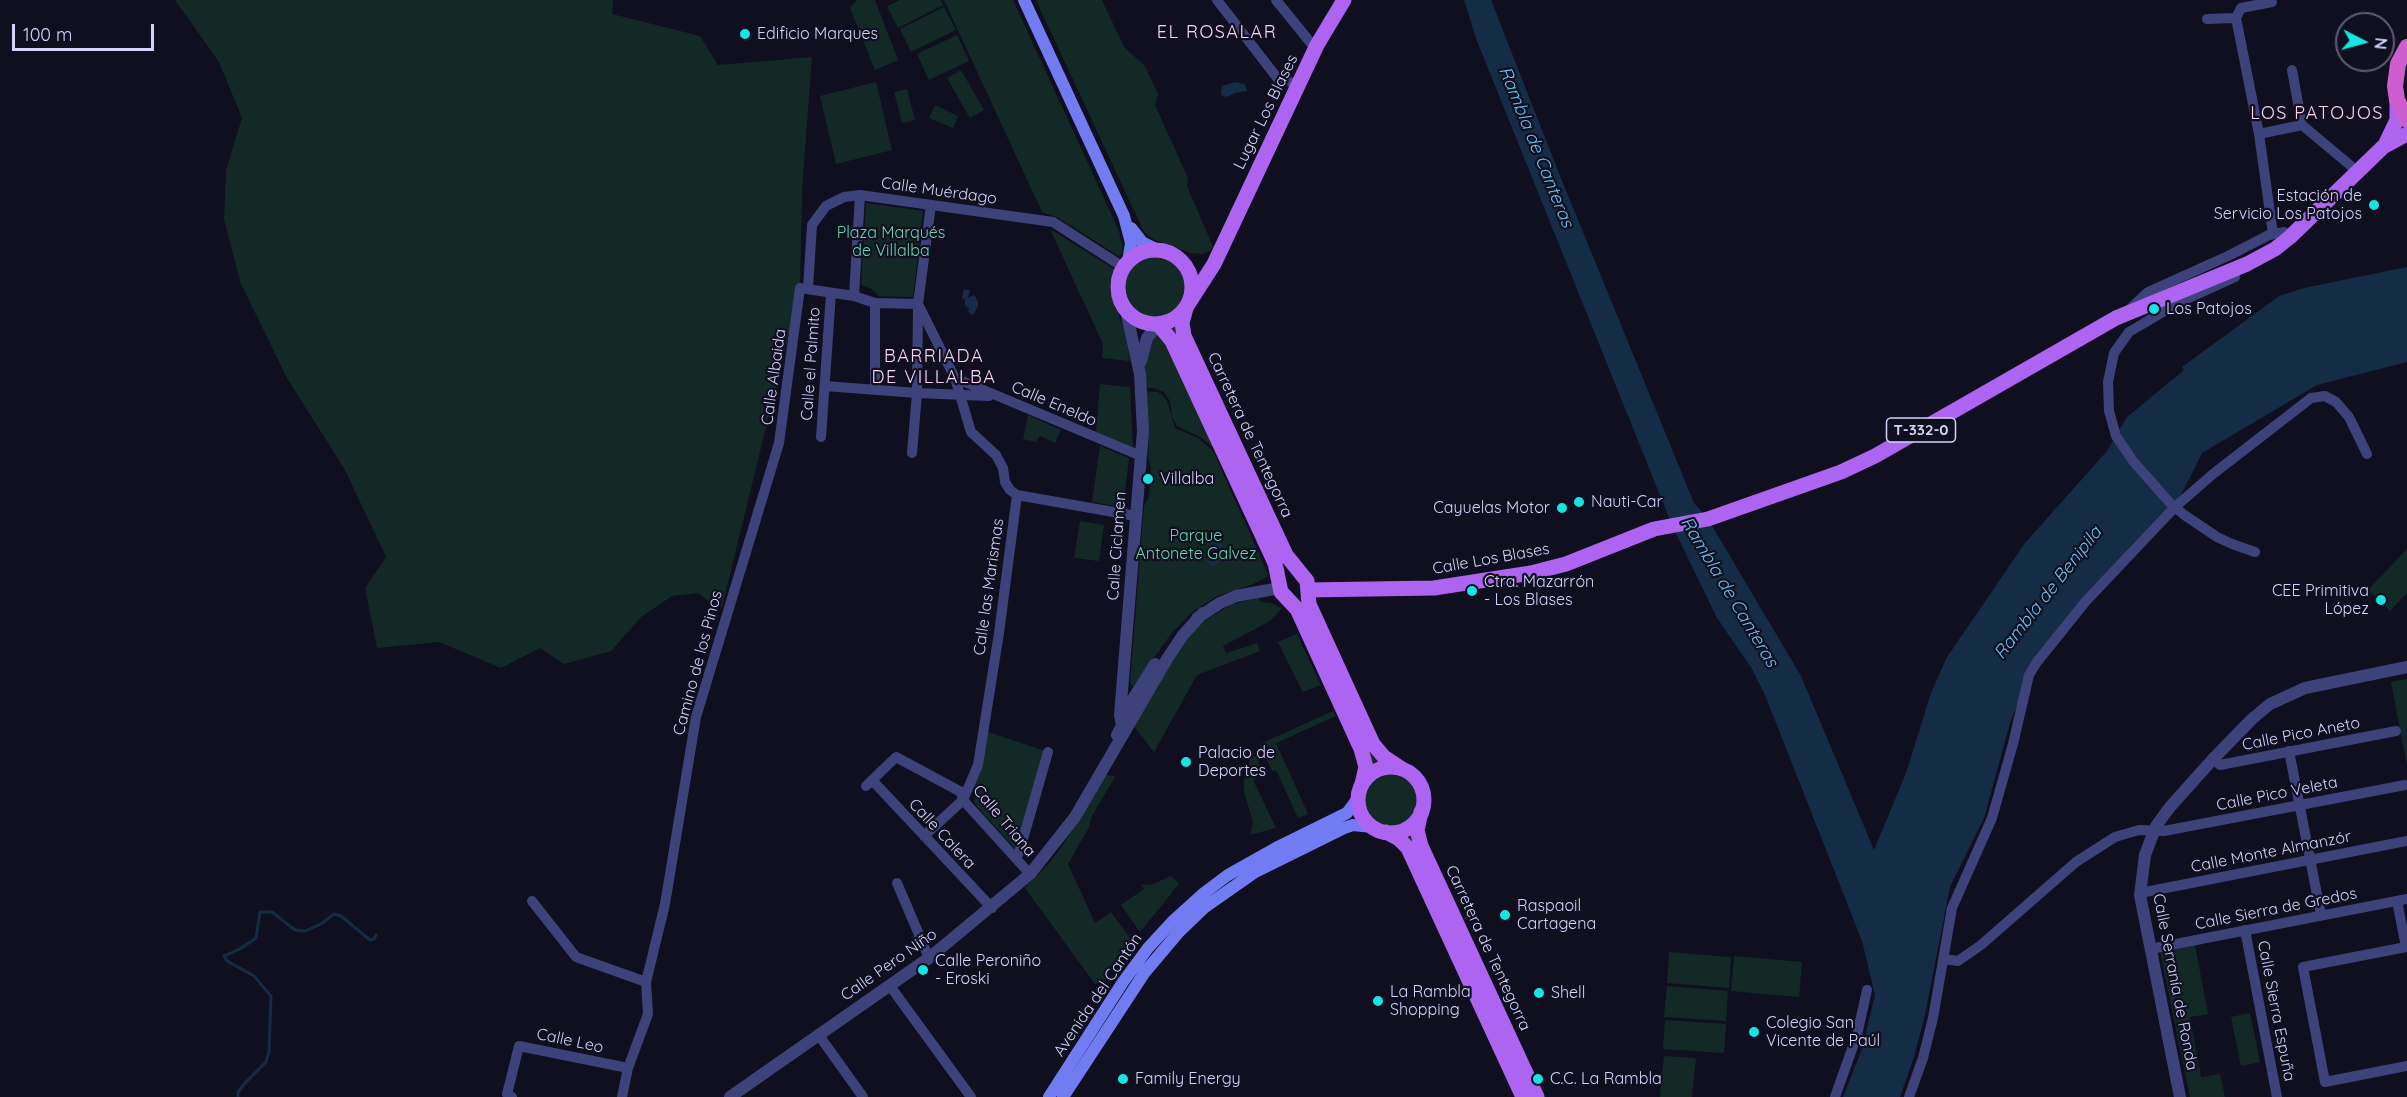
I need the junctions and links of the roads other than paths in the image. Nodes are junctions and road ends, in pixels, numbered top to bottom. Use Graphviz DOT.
graph roads {
  1 [pos="1024,0"];
  2 [pos="1216,0"];
  3 [pos="1276,0"];
  4 [pos="1344,0"];
  5 [pos="2272,2"];
  6 [pos="2236,18"];
  7 [pos="2207,19"];
  8 [pos="1317,45"];
  9 [pos="2407,47"];
  10 [pos="2292,70"];
  11 [pos="1299,84"];
  12 [pos="2397,100"];
  13 [pos="2407,120"];
  14 [pos="2302,125"];
  15 [pos="2259,134"];
  16 [pos="2407,134"];
  17 [pos="2383,147"];
  18 [pos="2357,171"];
  19 [pos="860,195"];
  20 [pos="931,205"];
  21 [pos="1124,216"];
  22 [pos="2302,224"];
  23 [pos="2279,233"];
  24 [pos="1224,242"];
  25 [pos="1158,250"];
  26 [pos="1181,260"];
  27 [pos="1126,264"];
  28 [pos="804,288"];
  29 [pos="831,293"];
  30 [pos="854,296"];
  31 [pos="875,303"];
  32 [pos="918,304"];
  33 [pos="1187,307"];
  34 [pos="1126,311"];
  35 [pos="2122,315"];
  36 [pos="1158,324"];
  37 [pos="2129,332"];
  38 [pos="1140,374"];
  39 [pos="955,378"];
  40 [pos="825,386"];
  41 [pos="875,390"];
  42 [pos="917,393"];
  43 [pos="961,394"];
  44 [pos="999,396"];
  45 [pos="821,437"];
  46 [pos="912,453"];
  47 [pos="2367,454"];
  48 [pos="1141,456"];
  49 [pos="771,469"];
  50 [pos="1017,495"];
  51 [pos="2175,507"];
  52 [pos="1136,516"];
  53 [pos="2255,552"];
  54 [pos="1301,573"];
  55 [pos="1283,590"];
  56 [pos="1308,590"];
  57 [pos="1203,613"];
  58 [pos="2407,667"];
  59 [pos="1123,685"];
  60 [pos="1139,689"];
  61 [pos="1120,719"];
  62 [pos="2396,731"];
  63 [pos="2289,751"];
  64 [pos="1048,752"];
  65 [pos="2214,759"];
  66 [pos="1402,769"];
  67 [pos="1099,777"];
  68 [pos="869,783"];
  69 [pos="2405,785"];
  70 [pos="1360,791"];
  71 [pos="963,800"];
  72 [pos="2300,805"];
  73 [pos="1421,812"];
  74 [pos="1379,830"];
  75 [pos="2154,831"];
  76 [pos="924,836"];
  77 [pos="2407,842"];
  78 [pos="1055,844"];
  79 [pos="1015,857"];
  80 [pos="2310,860"];
  81 [pos="1030,874"];
  82 [pos="897,883"];
  83 [pos="2140,893"];
  84 [pos="2402,900"];
  85 [pos="532,901"];
  86 [pos="992,908"];
  87 [pos="2321,915"];
  88 [pos="2245,930"];
  89 [pos="2150,949"];
  90 [pos="929,958"];
  91 [pos="1944,959"];
  92 [pos="646,982"];
  93 [pos="890,986"];
  94 [pos="1868,990"];
  95 [pos="818,1034"];
  96 [pos="2407,1066"];
  97 [pos="628,1068"];
  98 [pos="509,1096"];
  99 [pos="622,1097"];
  100 [pos="730,1097"];
  101 [pos="863,1097"];
  102 [pos="971,1097"];
  103 [pos="1049,1097"];
  104 [pos="1063,1097"];
  105 [pos="1523,1097"];
  106 [pos="1537,1097"];
  107 [pos="1835,1097"];
  108 [pos="1909,1097"];
  109 [pos="2180,1097"];
  110 [pos="2277,1097"];
  1 -- 21 [label="main road"];
  2 -- 11 [label="street"];
  3 -- 8 [label="street"];
  4 -- 8 [label="main road, Lugar Los Blases"];
  5 -- 6 [label="street"];
  6 -- 7 [label="street"];
  6 -- 15 [label="street"];
  8 -- 11 [label="main road, Lugar Los Blases"];
  9 -- 12 [label="highway"];
  10 -- 14 [label="street"];
  11 -- 24 [label="main road, Lugar Los Blases"];
  12 -- 13 [label="highway"];
  12 -- 17 [label="main road, T-332-0"];
  14 -- 15 [label="street"];
  14 -- 18 [label="street"];
  15 -- 23 [label="street"];
  16 -- 17 [label="main road, T-332-0"];
  17 -- 18 [label="main road, T-332-0"];
  18 -- 22 [label="main road, T-332-0"];
  19 -- 20 [label="street, Calle Muérdago"];
  19 -- 28 [label="street, Calle Muérdago"];
  19 -- 30 [label="street"];
  20 -- 27 [label="street, Calle Muérdago"];
  20 -- 32 [label="street"];
  21 -- 25 [label="main road"];
  21 -- 27 [label="main road"];
  22 -- 23 [label="main road, T-332-0"];
  22 -- 35 [label="main road, T-332-0"];
  22 -- 37 [label="street"];
  23 -- 35 [label="main road, T-332-0"];
  24 -- 26 [label="main road, Lugar Los Blases"];
  24 -- 33 [label="main road, Lugar Los Blases"];
  25 -- 26 [label="main road"];
  25 -- 27 [label="main road"];
  26 -- 33 [label="main road"];
  27 -- 34 [label="main road"];
  28 -- 29 [label="street"];
  28 -- 49 [label="street, Calle Albaida"];
  29 -- 30 [label="street"];
  29 -- 40 [label="street, Calle el Palmito"];
  30 -- 31 [label="street"];
  31 -- 32 [label="street"];
  31 -- 41 [label="street"];
  32 -- 39 [label="street"];
  32 -- 42 [label="street"];
  33 -- 36 [label="main road"];
  33 -- 54 [label="main road, Carretera de Tentegorra"];
  34 -- 36 [label="main road"];
  34 -- 38 [label="street, Calle Ciclamen"];
  35 -- 37 [label="street"];
  35 -- 56 [label="main road, Calle Los Blases / T-332-0"];
  36 -- 38 [label="street, Calle Ciclamen"];
  36 -- 55 [label="main road, Carretera de Tentegorra"];
  37 -- 51 [label="street"];
  38 -- 48 [label="street, Calle Ciclamen"];
  39 -- 43 [label="street"];
  39 -- 44 [label="street, Calle Eneldo"];
  40 -- 41 [label="street"];
  40 -- 45 [label="street, Calle el Palmito"];
  41 -- 42 [label="street"];
  42 -- 43 [label="street"];
  42 -- 46 [label="street"];
  43 -- 44 [label="street"];
  43 -- 50 [label="street"];
  44 -- 48 [label="street, Calle Eneldo"];
  47 -- 51 [label="street"];
  48 -- 52 [label="street, Calle Ciclamen"];
  49 -- 92 [label="street, Camino de los Pinos"];
  50 -- 52 [label="street"];
  50 -- 71 [label="street, Calle las Marismas"];
  51 -- 53 [label="street"];
  51 -- 91 [label="street"];
  52 -- 59 [label="street, Calle Ciclamen"];
  54 -- 55 [label="main road"];
  54 -- 56 [label="main road"];
  55 -- 56 [label="main road"];
  55 -- 57 [label="street, Calle Pero Niño"];
  55 -- 70 [label="main road, Carretera de Tentegorra"];
  56 -- 66 [label="main road"];
  57 -- 60 [label="street, Calle Pero Niño"];
  57 -- 67 [label="street, Calle Pero Niño"];
  58 -- 65 [label="street, Calle Serranía de Ronda"];
  59 -- 60 [label="street"];
  59 -- 61 [label="street, Calle Ciclamen"];
  60 -- 61 [label="street, Calle Pero Niño"];
  61 -- 67 [label="street"];
  61 -- 78 [label="street, Calle Pero Niño"];
  62 -- 63 [label="street, Calle Pico Aneto"];
  63 -- 65 [label="street, Calle Pico Aneto"];
  63 -- 72 [label="street"];
  64 -- 79 [label="street"];
  65 -- 75 [label="street, Calle Serranía de Ronda"];
  66 -- 70 [label="main road"];
  66 -- 73 [label="main road"];
  67 -- 78 [label="street, Calle Pero Niño"];
  68 -- 71 [label="street, Calle Triana"];
  68 -- 76 [label="street, Calle Calera"];
  69 -- 72 [label="street, Calle Pico Veleta"];
  70 -- 74 [label="main road"];
  70 -- 103 [label="main road, Avenida del Cantón"];
  71 -- 76 [label="street"];
  71 -- 79 [label="street, Calle Triana"];
  72 -- 75 [label="street, Calle Pico Veleta"];
  72 -- 80 [label="street"];
  73 -- 74 [label="main road"];
  73 -- 106 [label="main road, Carretera de Tentegorra"];
  74 -- 104 [label="main road, Avenida del Cantón"];
  74 -- 105 [label="main road, Carretera de Tentegorra"];
  75 -- 83 [label="street, Calle Serranía de Ronda"];
  75 -- 91 [label="street, Calle Pico Veleta"];
  76 -- 86 [label="street, Calle Calera"];
  77 -- 80 [label="street, Calle Monte Almanzór"];
  78 -- 81 [label="street, Calle Pero Niño"];
  79 -- 81 [label="street, Calle Triana"];
  80 -- 83 [label="street, Calle Monte Almanzór"];
  80 -- 87 [label="street"];
  81 -- 86 [label="street, Calle Pero Niño"];
  82 -- 90 [label="street"];
  83 -- 89 [label="street, Calle Serranía de Ronda"];
  84 -- 87 [label="street, Calle Sierra de Gredos"];
  84 -- 96 [label="street"];
  85 -- 92 [label="street"];
  86 -- 90 [label="street, Calle Pero Niño"];
  87 -- 88 [label="street, Calle Sierra de Gredos"];
  88 -- 89 [label="street, Calle Sierra de Gredos"];
  88 -- 110 [label="street, Calle Sierra Espuña"];
  89 -- 109 [label="street, Calle Serranía de Ronda"];
  90 -- 93 [label="street, Calle Pero Niño"];
  91 -- 108 [label="street"];
  92 -- 97 [label="street, Camino de los Pinos"];
  93 -- 95 [label="street, Calle Pero Niño"];
  93 -- 102 [label="street"];
  94 -- 107 [label="street"];
  95 -- 100 [label="street, Calle Pero Niño"];
  95 -- 101 [label="street"];
  97 -- 98 [label="street, Calle Leo"];
  97 -- 99 [label="street, Camino de los Pinos"];
}
